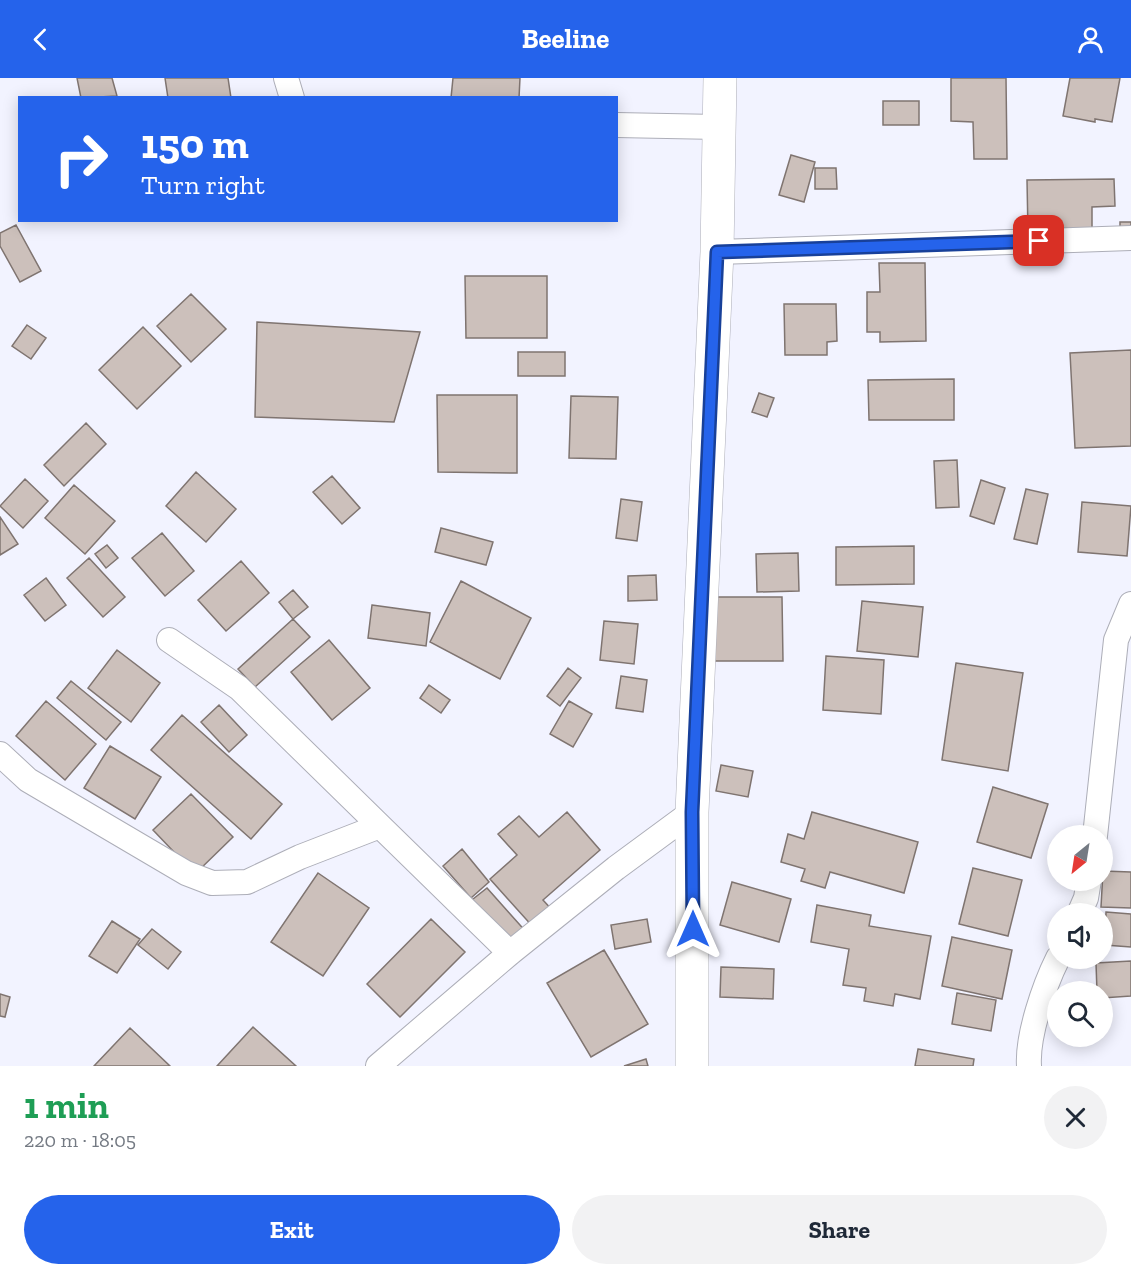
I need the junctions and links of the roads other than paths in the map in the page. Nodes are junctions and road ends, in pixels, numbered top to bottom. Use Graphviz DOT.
graph roads {
  1 [pos="286,78"];
  2 [pos="720,78"];
  3 [pos="291,96"];
  4 [pos="618,125"];
  5 [pos="718,126"];
  6 [pos="1131,238"];
  7 [pos="717,252"];
  8 [pos="1131,604"];
  9 [pos="169,640"];
  10 [pos="0,754"];
  11 [pos="692,812"];
  12 [pos="1096,825"];
  13 [pos="380,826"];
  14 [pos="510,953"];
  15 [pos="1052,969"];
  16 [pos="378,1066"];
  17 [pos="692,1066"];
  18 [pos="1029,1066"];
  1 -- 3 [label="street"];
  2 -- 5 [label="street"];
  4 -- 5 [label="street"];
  5 -- 7 [label="street"];
  6 -- 7 [label="street"];
  7 -- 11 [label="street"];
  8 -- 12 [label="street"];
  9 -- 13 [label="street"];
  10 -- 13 [label="street"];
  11 -- 14 [label="street"];
  11 -- 17 [label="street"];
  13 -- 14 [label="street"];
  14 -- 16 [label="street"];
  15 -- 18 [label="street"];
}
